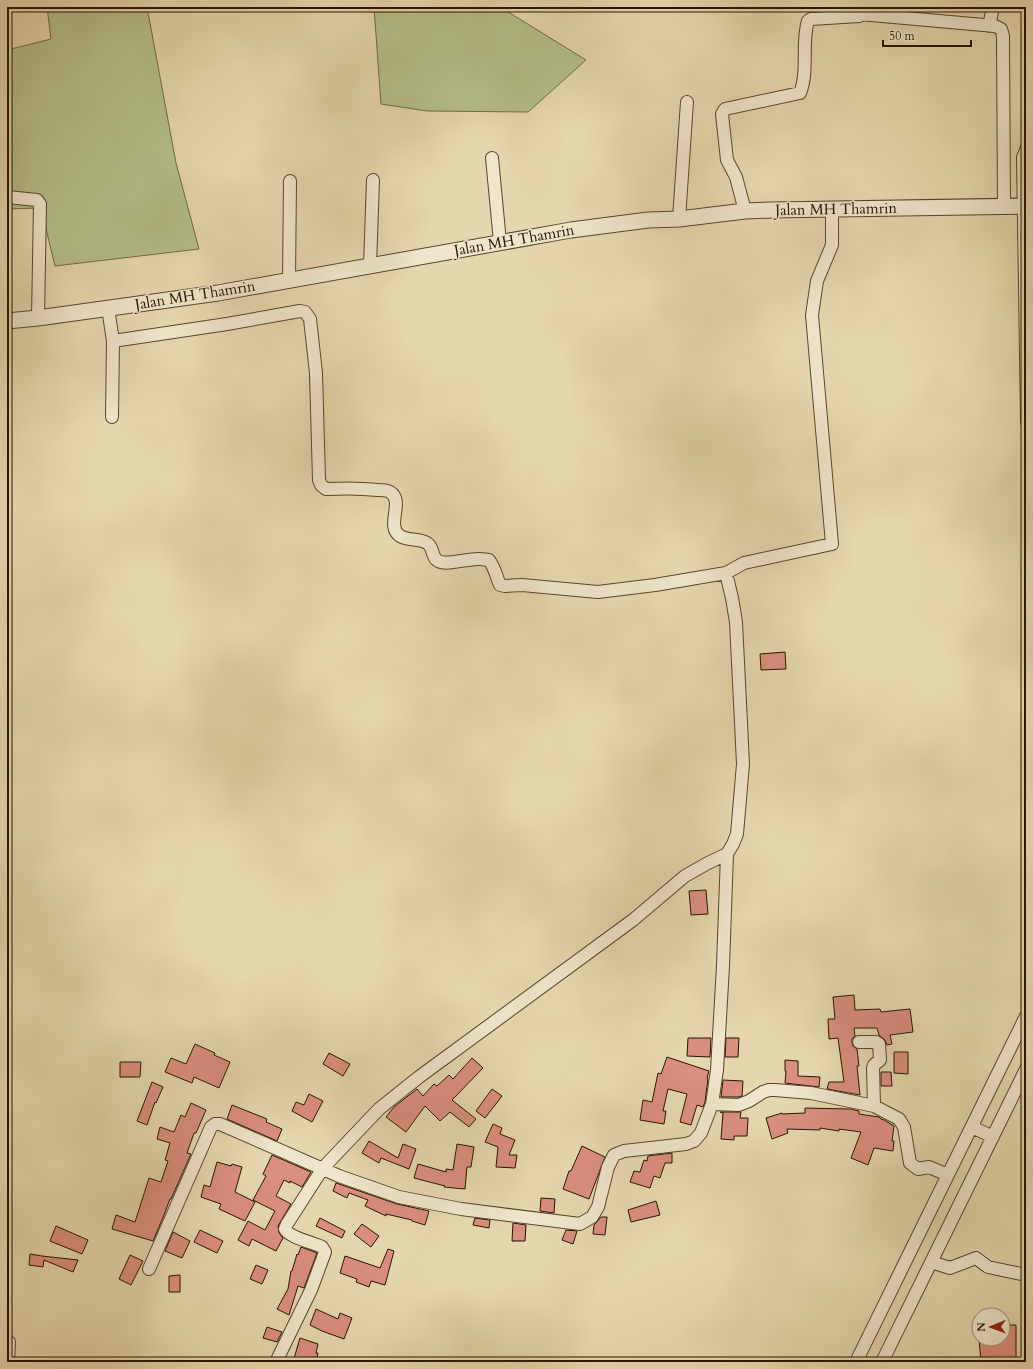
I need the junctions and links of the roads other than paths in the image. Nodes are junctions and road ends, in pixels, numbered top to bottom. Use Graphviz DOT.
graph roads {
  1 [pos="993,7"];
  2 [pos="861,11"];
  3 [pos="989,26"];
  4 [pos="687,102"];
  5 [pos="1026,142"];
  6 [pos="492,158"];
  7 [pos="373,180"];
  8 [pos="290,181"];
  9 [pos="7,197"];
  10 [pos="1004,206"];
  11 [pos="1023,206"];
  12 [pos="832,209"];
  13 [pos="745,211"];
  14 [pos="679,219"];
  15 [pos="500,242"];
  16 [pos="370,266"];
  17 [pos="289,280"];
  18 [pos="108,308"];
  19 [pos="38,318"];
  20 [pos="7,321"];
  21 [pos="113,341"];
  22 [pos="112,417"];
  23 [pos="1026,432"];
  24 [pos="726,573"];
  25 [pos="727,854"];
  26 [pos="1026,1016"];
  27 [pos="859,1042"];
  28 [pos="1026,1069"];
  29 [pos="712,1104"];
  30 [pos="874,1106"];
  31 [pos="972,1126"];
  32 [pos="992,1137"];
  33 [pos="323,1168"];
  34 [pos="948,1175"];
  35 [pos="931,1262"];
  36 [pos="149,1269"];
  37 [pos="1026,1275"];
  38 [pos="9,1342"];
  39 [pos="8,1362"];
  40 [pos="276,1362"];
  41 [pos="856,1362"];
  42 [pos="882,1362"];
  1 -- 3 [label="street"];
  2 -- 3 [label="street"];
  2 -- 13 [label="street"];
  3 -- 10 [label="street"];
  4 -- 14 [label="street"];
  5 -- 11 [label="lane"];
  6 -- 15 [label="street"];
  7 -- 16 [label="street"];
  8 -- 17 [label="street"];
  9 -- 19 [label="street"];
  10 -- 11 [label="street, Jalan MH Thamrin"];
  10 -- 12 [label="street, Jalan MH Thamrin"];
  11 -- 23 [label="lane"];
  12 -- 13 [label="street, Jalan MH Thamrin"];
  12 -- 24 [label="street"];
  13 -- 14 [label="street, Jalan MH Thamrin"];
  14 -- 15 [label="street, Jalan MH Thamrin"];
  15 -- 16 [label="street, Jalan MH Thamrin"];
  16 -- 17 [label="street, Jalan MH Thamrin"];
  17 -- 18 [label="street, Jalan MH Thamrin"];
  18 -- 19 [label="street, Jalan MH Thamrin"];
  18 -- 21 [label="street"];
  19 -- 20 [label="street, Jalan MH Thamrin"];
  21 -- 22 [label="street"];
  21 -- 24 [label="street"];
  24 -- 25 [label="street"];
  25 -- 29 [label="street"];
  25 -- 33 [label="street"];
  26 -- 31 [label="street"];
  27 -- 30 [label="street"];
  28 -- 32 [label="street"];
  29 -- 30 [label="street"];
  29 -- 33 [label="street"];
  30 -- 34 [label="street"];
  31 -- 32 [label="street"];
  31 -- 34 [label="street"];
  32 -- 35 [label="street"];
  33 -- 36 [label="street"];
  33 -- 40 [label="street"];
  34 -- 41 [label="street"];
  35 -- 37 [label="street"];
  35 -- 42 [label="street"];
  38 -- 39 [label="street"];
}
